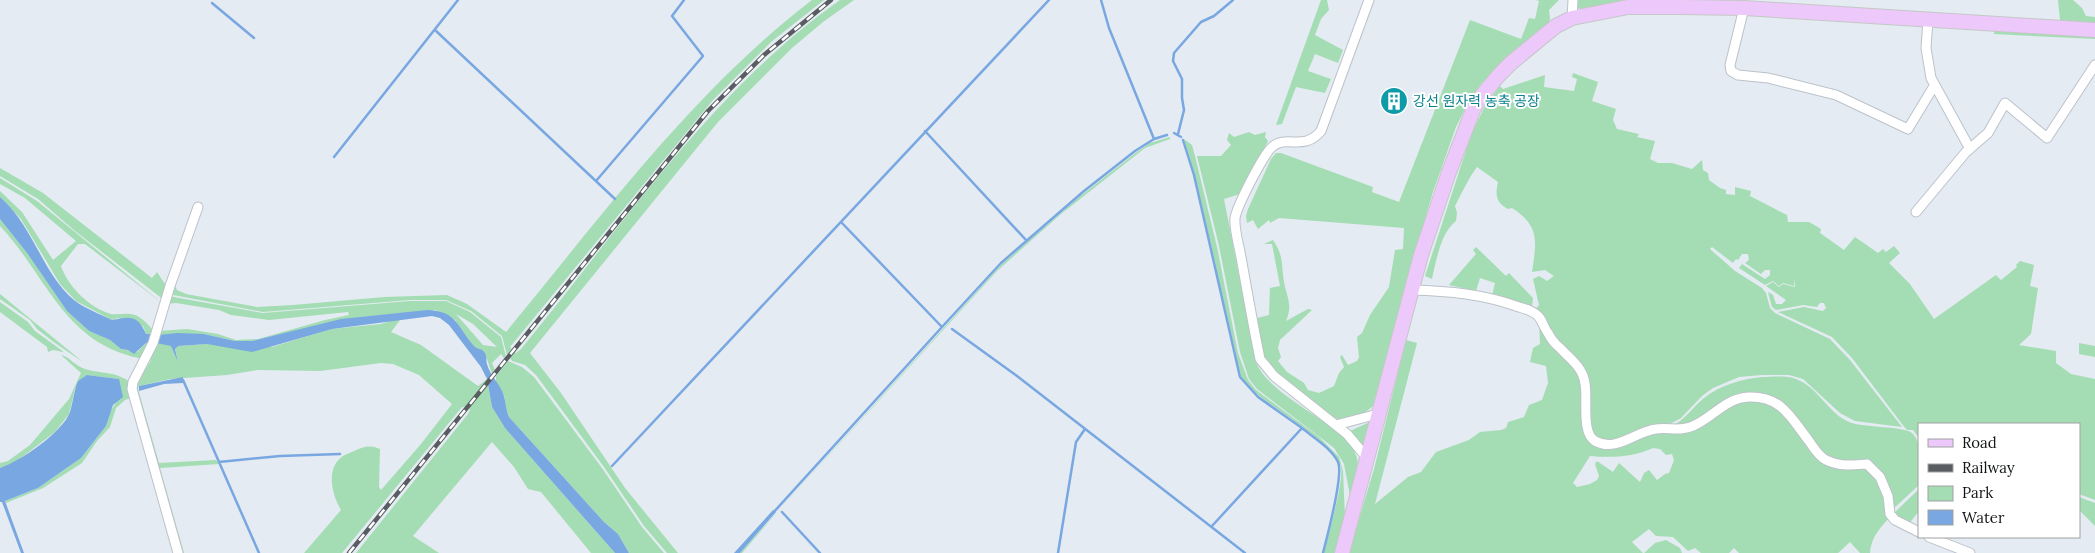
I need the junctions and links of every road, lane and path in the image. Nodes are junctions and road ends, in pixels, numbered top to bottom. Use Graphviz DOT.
graph roads {
  1 [pos="1370,0"];
  2 [pos="1573,0"];
  3 [pos="1744,8"];
  4 [pos="1572,18"];
  5 [pos="1928,20"];
  6 [pos="2095,30"];
  7 [pos="2095,65"];
  8 [pos="1934,86"];
  9 [pos="1970,149"];
  10 [pos="198,207"];
  11 [pos="1916,212"];
  12 [pos="1411,290"];
  13 [pos="1378,414"];
  14 [pos="1336,425"];
  15 [pos="1368,459"];
  16 [pos="1918,532"];
  17 [pos="1932,538"];
  18 [pos="178,553"];
  19 [pos="1342,553"];
  20 [pos="1970,553"];
  1 -- 14 [label="street"];
  2 -- 4 [label="street"];
  3 -- 4 [label="main road"];
  3 -- 5 [label="main road"];
  3 -- 8 [label="street"];
  4 -- 12 [label="main road"];
  5 -- 6 [label="main road"];
  5 -- 8 [label="street"];
  7 -- 9 [label="street"];
  8 -- 9 [label="street"];
  9 -- 11 [label="street"];
  10 -- 18 [label="street"];
  12 -- 13 [label="main road"];
  12 -- 16 [label="street"];
  13 -- 14 [label="street"];
  13 -- 15 [label="main road"];
  14 -- 15 [label="street"];
  15 -- 19 [label="main road"];
  17 -- 20 [label="street"];
}
